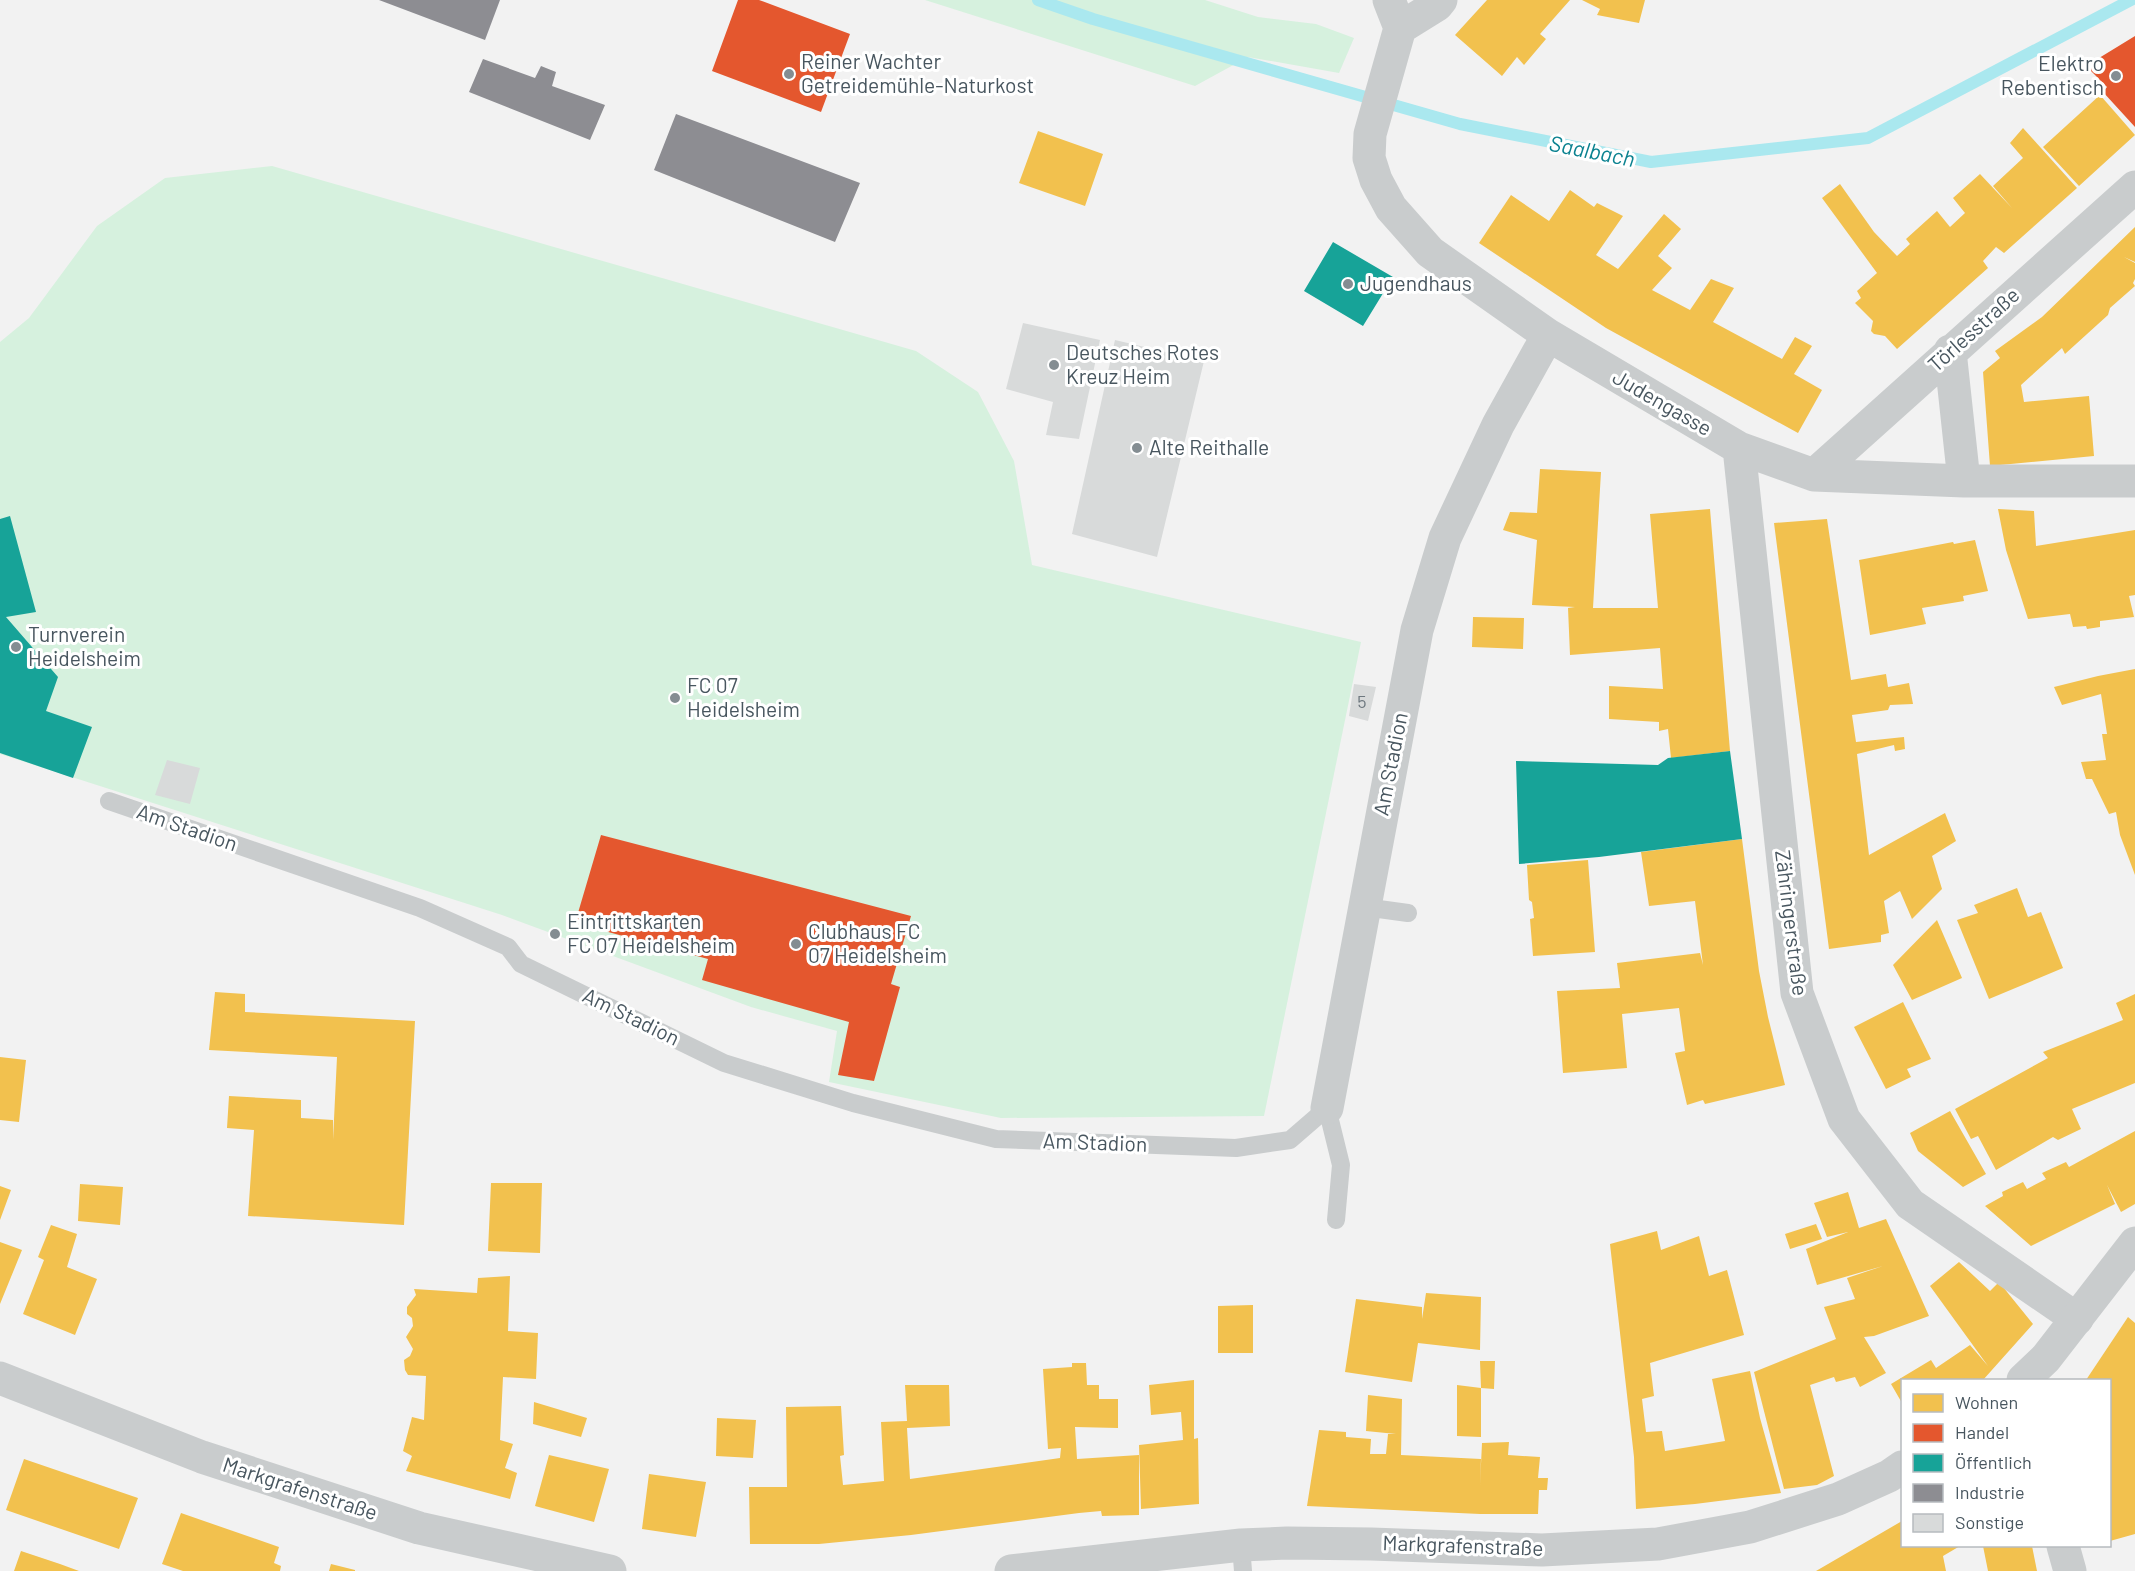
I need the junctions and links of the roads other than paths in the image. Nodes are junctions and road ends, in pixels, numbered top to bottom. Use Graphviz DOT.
graph roads {
  1 [pos="1441,0"];
  2 [pos="1395,14"];
  3 [pos="2135,187"];
  4 [pos="1548,335"];
  5 [pos="1950,351"];
  6 [pos="1739,448"];
  7 [pos="1814,475"];
  8 [pos="1964,481"];
  9 [pos="2135,481"];
  10 [pos="109,801"];
  11 [pos="1364,907"];
  12 [pos="1408,913"];
  13 [pos="1327,1108"];
  14 [pos="1336,1220"];
  15 [pos="2135,1243"];
  16 [pos="2077,1319"];
  17 [pos="0,1378"];
  18 [pos="2024,1379"];
  19 [pos="1901,1468"];
  20 [pos="2064,1547"];
  21 [pos="1242,1558"];
  22 [pos="610,1571"];
  23 [pos="1011,1571"];
  24 [pos="2070,1571"];
  1 -- 2 [label="street"];
  2 -- 4 [label="street, Judengasse"];
  3 -- 5 [label="street, Törlesstraße"];
  4 -- 6 [label="street, Judengasse"];
  4 -- 11 [label="street, Am Stadion"];
  5 -- 7 [label="street, Törlesstraße"];
  5 -- 8 [label="street"];
  6 -- 7 [label="street, Judengasse"];
  6 -- 16 [label="street, Zähringerstraße"];
  7 -- 8 [label="street, Judengasse"];
  8 -- 9 [label="street, Judengasse"];
  10 -- 13 [label="lane, Am Stadion"];
  11 -- 12 [label="lane"];
  11 -- 13 [label="street, Am Stadion"];
  13 -- 14 [label="lane"];
  15 -- 16 [label="street"];
  16 -- 18 [label="street"];
  17 -- 22 [label="street, Markgrafenstraße"];
  19 -- 21 [label="street, Markgrafenstraße"];
  20 -- 24 [label="street"];
  21 -- 23 [label="street, Markgrafenstraße"];
}
